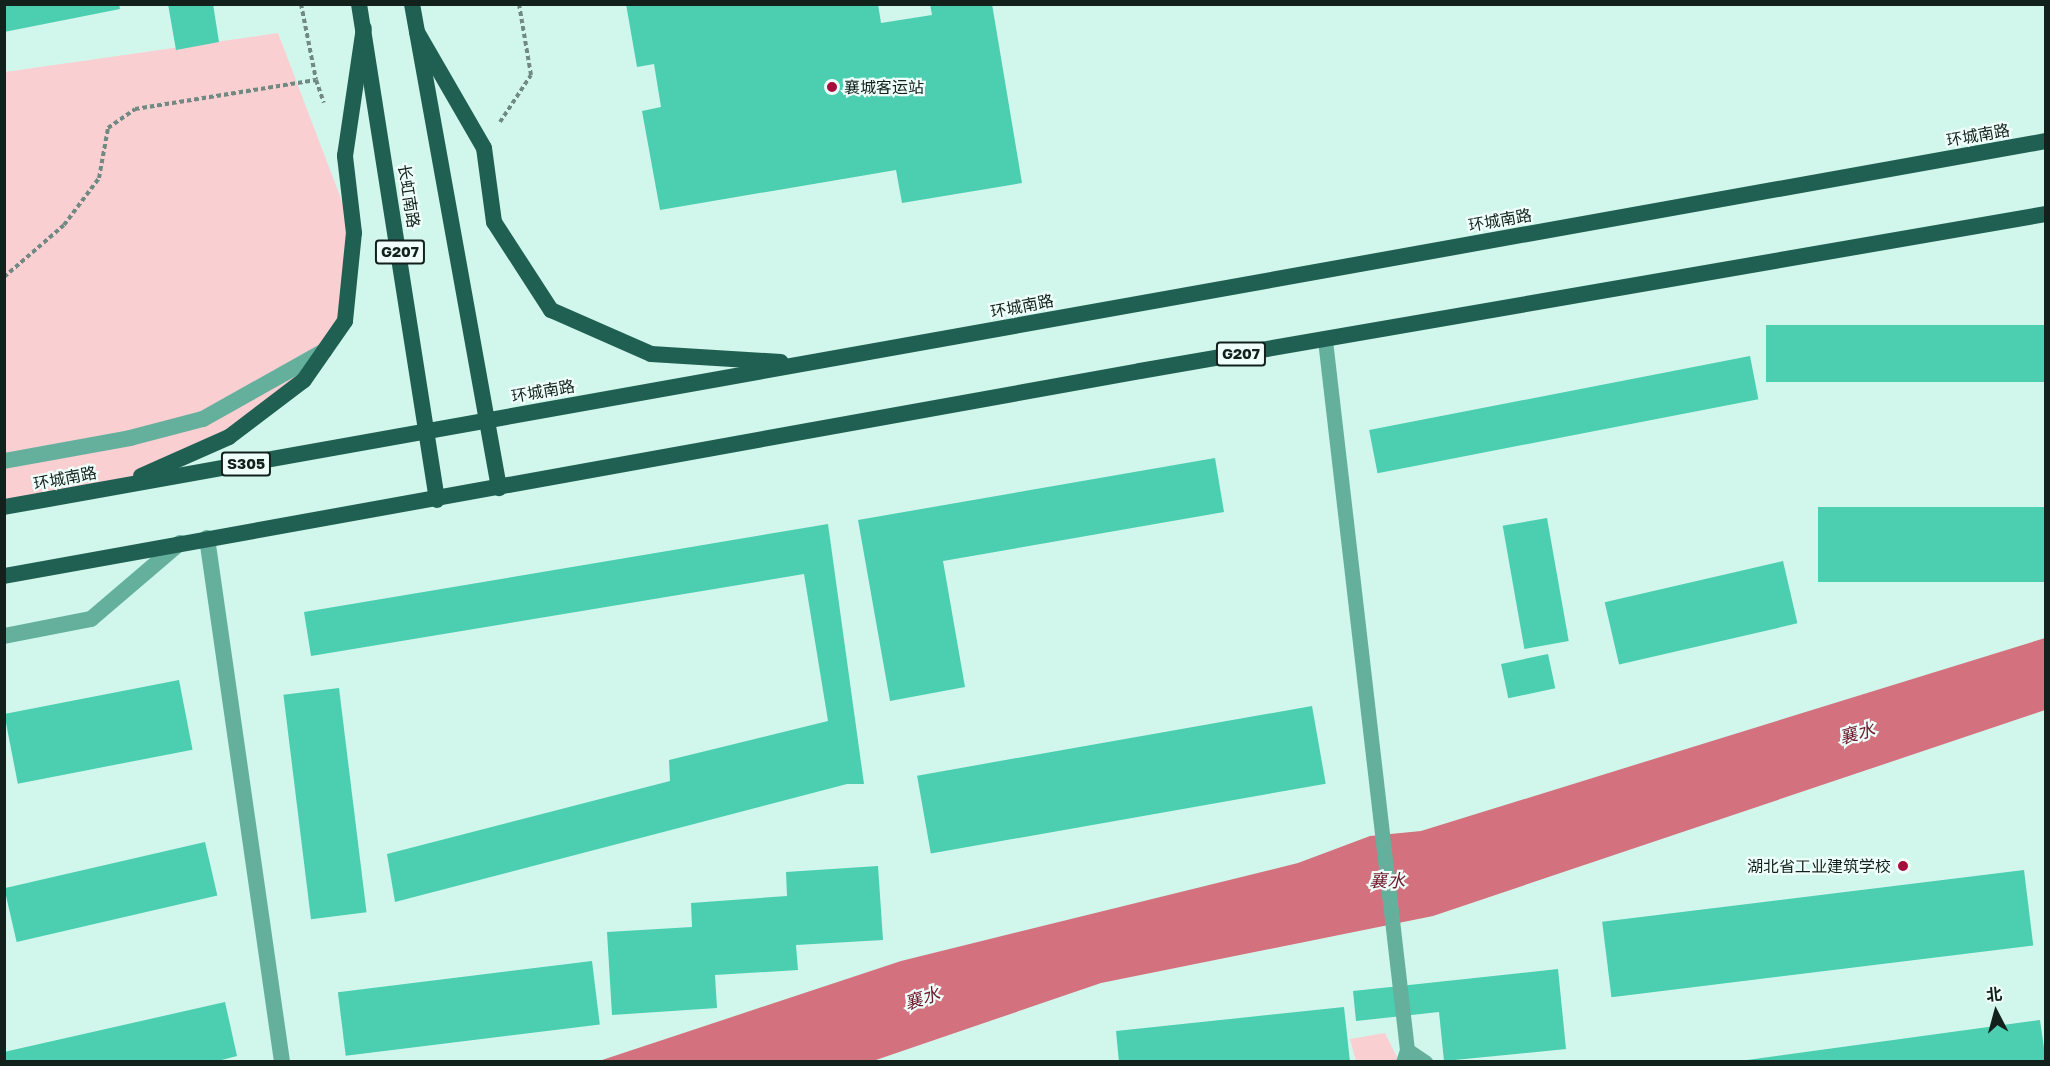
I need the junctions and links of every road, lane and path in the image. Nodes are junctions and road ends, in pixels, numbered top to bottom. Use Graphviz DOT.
graph roads {
  1 [pos="301,4"];
  2 [pos="359,4"];
  3 [pos="412,4"];
  4 [pos="519,4"];
  5 [pos="364,28"];
  6 [pos="417,32"];
  7 [pos="316,80"];
  8 [pos="328,113"];
  9 [pos="2046,141"];
  10 [pos="484,148"];
  11 [pos="2046,214"];
  12 [pos="4,277"];
  13 [pos="1325,340"];
  14 [pos="324,351"];
  15 [pos="808,364"];
  16 [pos="488,419"];
  17 [pos="429,433"];
  18 [pos="4,461"];
  19 [pos="118,486"];
  20 [pos="499,488"];
  21 [pos="437,500"];
  22 [pos="4,507"];
  23 [pos="207,538"];
  24 [pos="180,543"];
  25 [pos="4,576"];
  26 [pos="4,636"];
  27 [pos="1405,1056"];
  28 [pos="282,1062"];
  29 [pos="1425,1062"];
  1 -- 7 [label="path"];
  2 -- 5 [label="highway, 长虹南路 / G207"];
  3 -- 6 [label="highway"];
  4 -- 10 [label="path"];
  5 -- 14 [label="highway"];
  5 -- 17 [label="highway, 长虹南路 / G207"];
  6 -- 10 [label="highway"];
  6 -- 16 [label="highway"];
  7 -- 8 [label="path"];
  7 -- 12 [label="path"];
  9 -- 15 [label="highway, 环城南路"];
  10 -- 15 [label="highway"];
  11 -- 13 [label="highway, G207"];
  13 -- 20 [label="highway, G207"];
  13 -- 27 [label="lane"];
  14 -- 18 [label="street"];
  14 -- 19 [label="highway"];
  15 -- 16 [label="highway, 环城南路"];
  16 -- 17 [label="highway, 环城南路 / S305"];
  16 -- 20 [label="highway"];
  17 -- 19 [label="highway, 环城南路 / S305"];
  17 -- 21 [label="highway, 长虹南路 / G207"];
  19 -- 22 [label="highway, 环城南路 / S305"];
  20 -- 21 [label="highway, G207"];
  21 -- 23 [label="highway"];
  23 -- 24 [label="highway"];
  23 -- 28 [label="street"];
  24 -- 25 [label="highway"];
  24 -- 26 [label="street"];
  27 -- 29 [label="lane"];
}
